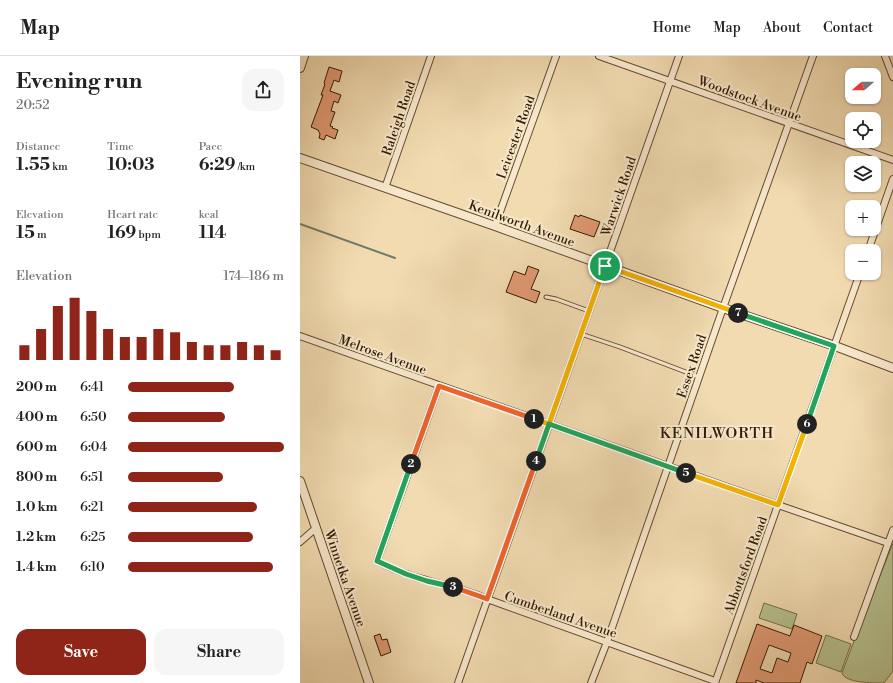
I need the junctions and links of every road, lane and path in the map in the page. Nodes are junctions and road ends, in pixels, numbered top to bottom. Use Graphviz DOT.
graph roads {
  1 [pos="304,56"];
  2 [pos="432,56"];
  3 [pos="556,56"];
  4 [pos="599,56"];
  5 [pos="679,56"];
  6 [pos="813,56"];
  7 [pos="885,56"];
  8 [pos="300,68"];
  9 [pos="893,77"];
  10 [pos="670,81"];
  11 [pos="790,124"];
  12 [pos="300,158"];
  13 [pos="893,160"];
  14 [pos="893,179"];
  15 [pos="385,188"];
  16 [pos="495,226"];
  17 [pos="870,244"];
  18 [pos="605,266"];
  19 [pos="858,280"];
  20 [pos="546,297"];
  21 [pos="723,308"];
  22 [pos="589,311"];
  23 [pos="581,334"];
  24 [pos="300,336"];
  25 [pos="834,346"];
  26 [pos="893,368"];
  27 [pos="699,377"];
  28 [pos="439,386"];
  29 [pos="549,424"];
  30 [pos="668,466"];
  31 [pos="300,481"];
  32 [pos="778,505"];
  33 [pos="316,528"];
  34 [pos="893,530"];
  35 [pos="300,542"];
  36 [pos="888,543"];
  37 [pos="487,599"];
  38 [pos="854,637"];
  39 [pos="607,642"];
  40 [pos="715,682"];
  41 [pos="369,683"];
  42 [pos="458,683"];
  43 [pos="591,683"];
  1 -- 8 [label="street"];
  2 -- 15 [label="street, Raleigh Road"];
  3 -- 16 [label="street, Leicester Road"];
  4 -- 10 [label="street, Woodstock Avenue"];
  5 -- 10 [label="street, Warwick Road"];
  6 -- 11 [label="street, Essex Road"];
  7 -- 9 [label="street"];
  10 -- 11 [label="street, Woodstock Avenue"];
  10 -- 18 [label="street, Warwick Road"];
  11 -- 13 [label="street, Woodstock Avenue"];
  11 -- 21 [label="street, Essex Road"];
  12 -- 15 [label="street, Kenilworth Avenue"];
  14 -- 17 [label="street"];
  15 -- 16 [label="street, Kenilworth Avenue"];
  16 -- 18 [label="street, Kenilworth Avenue"];
  18 -- 21 [label="street, Kenilworth Avenue"];
  18 -- 22 [label="street, Warwick Road"];
  19 -- 25 [label="street, Abbottsford Road"];
  20 -- 22 [label="lane"];
  21 -- 25 [label="street, Kenilworth Avenue"];
  21 -- 27 [label="street, Essex Road"];
  22 -- 23 [label="street, Warwick Road"];
  23 -- 27 [label="lane"];
  23 -- 29 [label="street, Warwick Road"];
  24 -- 28 [label="street, Melrose Avenue"];
  25 -- 26 [label="street, Kenilworth Avenue"];
  25 -- 32 [label="street, Abbottsford Road"];
  27 -- 30 [label="street, Essex Road"];
  28 -- 29 [label="street, Melrose Avenue"];
  28 -- 37 [label="street, Cumberland Avenue"];
  29 -- 30 [label="street, Melrose Avenue"];
  29 -- 37 [label="street, Warwick Road"];
  30 -- 32 [label="street, Melrose Avenue"];
  30 -- 39 [label="street, Essex Road"];
  31 -- 33 [label="street, Winnetka Avenue"];
  32 -- 36 [label="street, Melrose Avenue"];
  32 -- 40 [label="street, Abbottsford Road"];
  33 -- 35 [label="street"];
  33 -- 41 [label="street, Winnetka Avenue"];
  34 -- 36 [label="street"];
  36 -- 38 [label="street"];
  37 -- 39 [label="street, Cumberland Avenue"];
  37 -- 42 [label="street, Warwick Road"];
  39 -- 40 [label="street, Cumberland Avenue"];
  39 -- 43 [label="street, Essex Road"];
}
